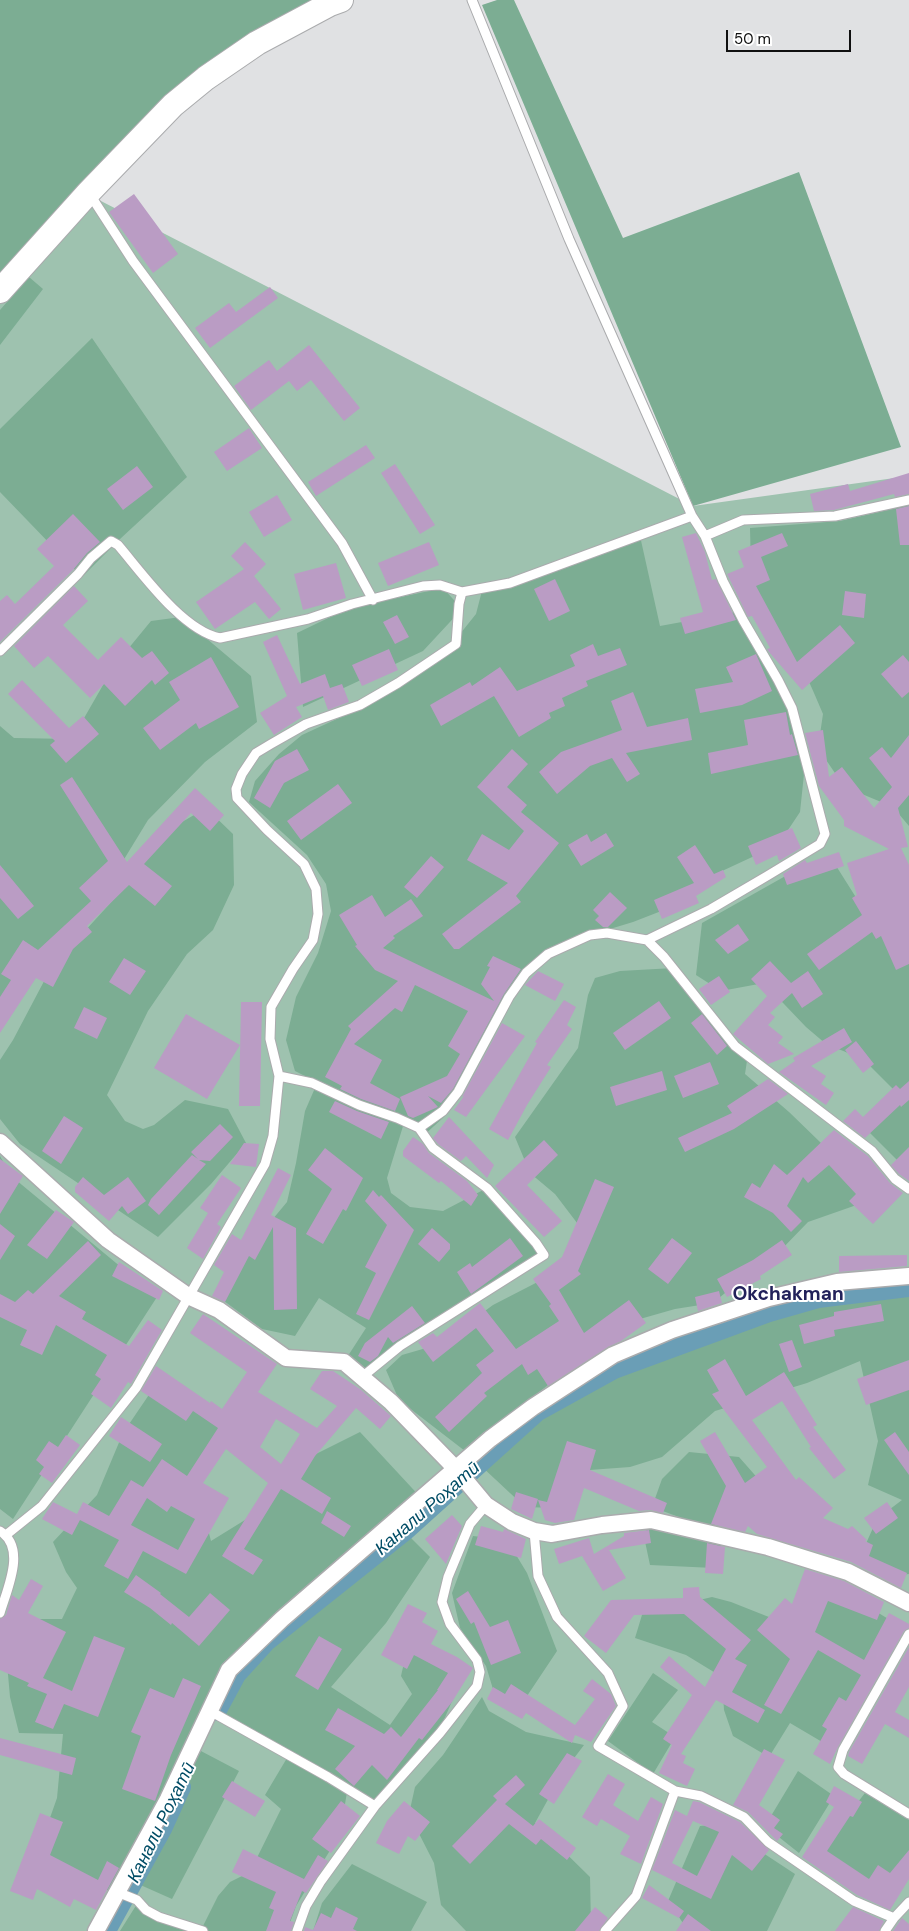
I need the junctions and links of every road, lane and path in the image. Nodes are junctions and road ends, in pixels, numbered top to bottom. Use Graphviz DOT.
graph roads {
  1 [pos="341,0"];
  2 [pos="472,0"];
  3 [pos="89,192"];
  4 [pos="0,291"];
  5 [pos="909,500"];
  6 [pos="692,516"];
  7 [pos="705,536"];
  8 [pos="462,592"];
  9 [pos="373,600"];
  10 [pos="0,651"];
  11 [pos="647,940"];
  12 [pos="279,1076"];
  13 [pos="419,1128"];
  14 [pos="0,1142"];
  15 [pos="909,1190"];
  16 [pos="909,1276"];
  17 [pos="188,1296"];
  18 [pos="362,1377"];
  19 [pos="458,1472"];
  20 [pos="483,1502"];
  21 [pos="534,1531"];
  22 [pos="3,1533"];
  23 [pos="909,1603"];
  24 [pos="0,1613"];
  25 [pos="909,1634"];
  26 [pos="212,1712"];
  27 [pos="675,1792"];
  28 [pos="375,1806"];
  29 [pos="909,1814"];
  30 [pos="121,1893"];
  31 [pos="909,1902"];
  32 [pos="894,1918"];
  33 [pos="96,1931"];
  34 [pos="203,1931"];
  35 [pos="297,1931"];
  36 [pos="605,1931"];
  37 [pos="885,1931"];
  1 -- 3 [label="street"];
  2 -- 6 [label="lane"];
  3 -- 4 [label="street"];
  3 -- 9 [label="lane"];
  5 -- 7 [label="lane"];
  6 -- 7 [label="lane"];
  6 -- 8 [label="lane"];
  7 -- 11 [label="lane"];
  8 -- 9 [label="lane"];
  8 -- 12 [label="lane"];
  9 -- 10 [label="lane"];
  11 -- 13 [label="lane"];
  11 -- 15 [label="lane"];
  12 -- 13 [label="lane"];
  12 -- 17 [label="lane"];
  13 -- 18 [label="lane"];
  14 -- 17 [label="street"];
  16 -- 19 [label="street"];
  17 -- 18 [label="street"];
  17 -- 22 [label="lane"];
  18 -- 19 [label="street"];
  19 -- 20 [label="street"];
  19 -- 26 [label="street"];
  20 -- 21 [label="street"];
  20 -- 28 [label="lane"];
  21 -- 23 [label="street"];
  21 -- 27 [label="lane"];
  22 -- 24 [label="lane"];
  25 -- 29 [label="lane"];
  26 -- 28 [label="lane"];
  26 -- 30 [label="street"];
  27 -- 32 [label="lane"];
  27 -- 36 [label="lane"];
  28 -- 35 [label="lane"];
  30 -- 33 [label="street"];
  30 -- 34 [label="lane"];
  31 -- 32 [label="lane"];
  32 -- 37 [label="lane"];
}
